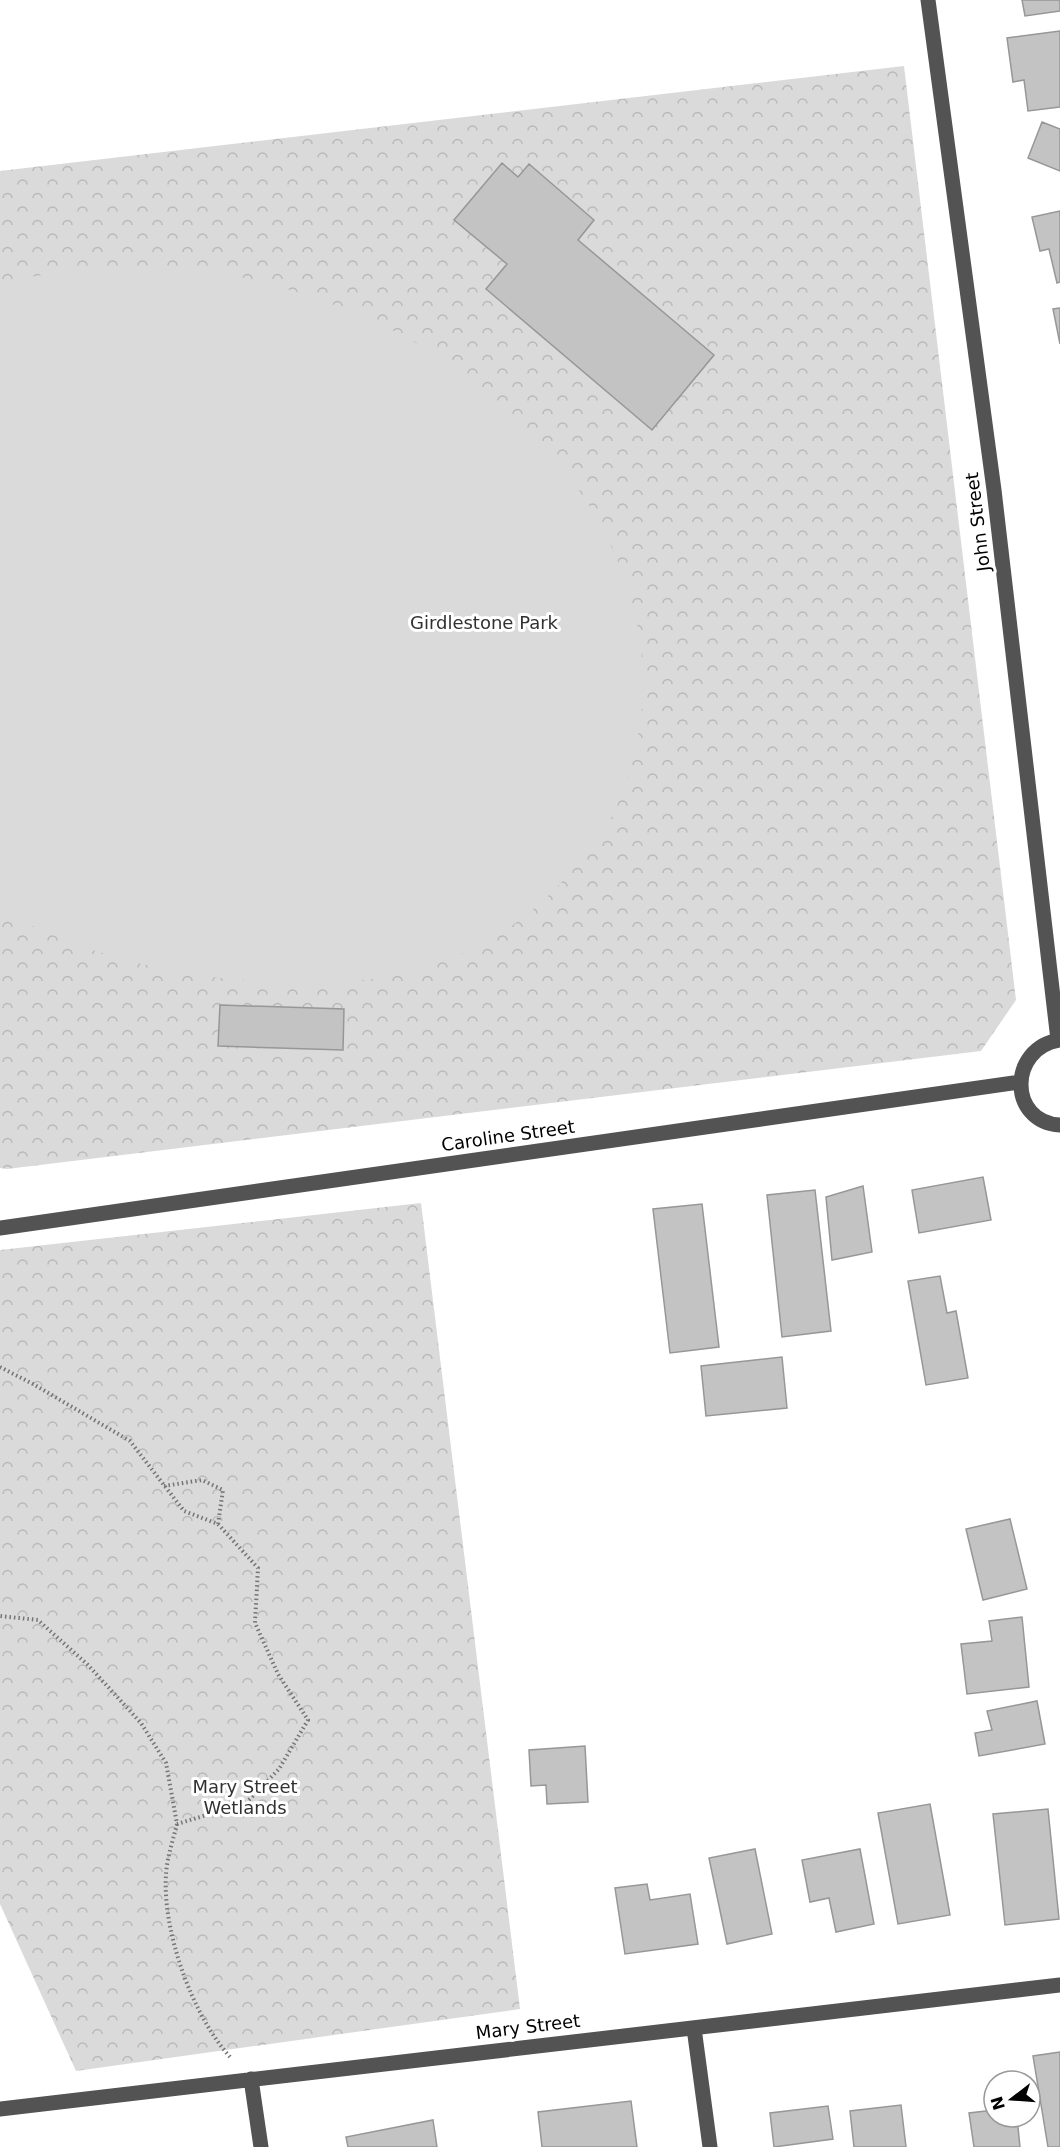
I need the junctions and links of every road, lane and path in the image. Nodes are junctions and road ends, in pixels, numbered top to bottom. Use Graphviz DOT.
graph roads {
  1 [pos="928,0"];
  2 [pos="1059,1040"];
  3 [pos="1020,1082"];
  4 [pos="1060,1125"];
  5 [pos="0,1227"];
  6 [pos="0,1367"];
  7 [pos="164,1486"];
  8 [pos="219,1524"];
  9 [pos="0,1616"];
  10 [pos="177,1824"];
  11 [pos="1060,1984"];
  12 [pos="694,2028"];
  13 [pos="251,2079"];
  14 [pos="0,2109"];
  15 [pos="261,2147"];
  16 [pos="710,2147"];
  1 -- 2 [label="street, John Street"];
  2 -- 3 [label="street"];
  3 -- 4 [label="street"];
  3 -- 5 [label="street, Caroline Street"];
  6 -- 7 [label="path"];
  7 -- 8 [label="path"];
  7 -- 8 [label="path"];
  8 -- 10 [label="path"];
  9 -- 10 [label="path"];
  10 -- 13 [label="path"];
  11 -- 12 [label="street, Mary Street"];
  12 -- 13 [label="street, Mary Street"];
  12 -- 16 [label="street"];
  13 -- 14 [label="street, Mary Street"];
  13 -- 15 [label="street"];
}
